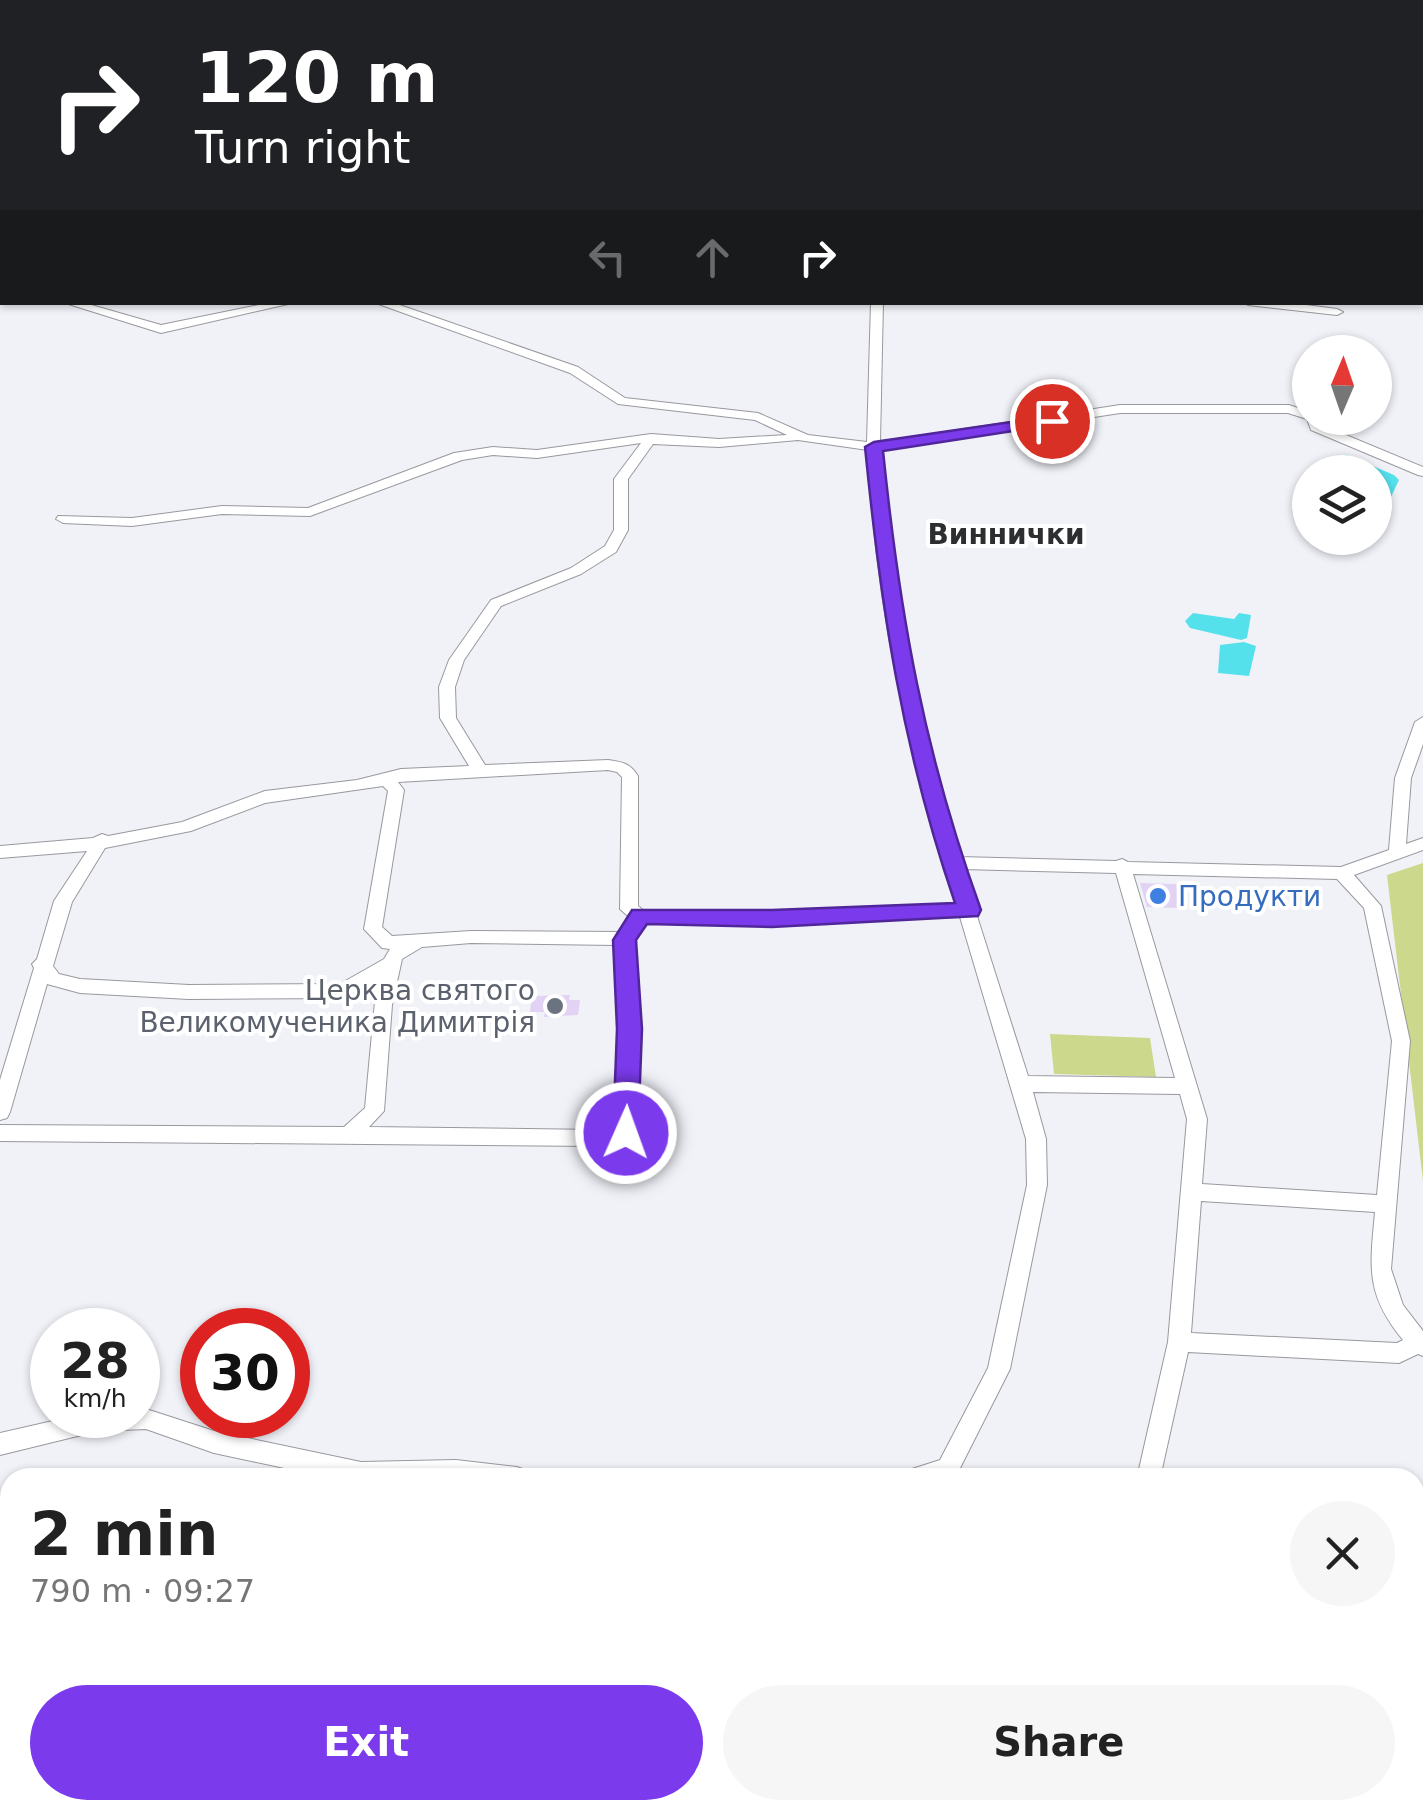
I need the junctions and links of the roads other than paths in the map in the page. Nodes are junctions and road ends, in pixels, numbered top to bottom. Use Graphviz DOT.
graph roads {
  1 [pos="77,305"];
  2 [pos="277,305"];
  3 [pos="387,305"];
  4 [pos="877,305"];
  5 [pos="1275,305"];
  6 [pos="1337,312"];
  7 [pos="1292,409"];
  8 [pos="1335,435"];
  9 [pos="651,438"];
  10 [pos="805,438"];
  11 [pos="874,447"];
  12 [pos="1423,472"];
  13 [pos="63,519"];
  14 [pos="1423,722"];
  15 [pos="481,772"];
  16 [pos="390,782"];
  17 [pos="102,840"];
  18 [pos="1423,844"];
  19 [pos="0,852"];
  20 [pos="1397,854"];
  21 [pos="952,863"];
  22 [pos="1122,866"];
  23 [pos="1342,873"];
  24 [pos="970,910"];
  25 [pos="640,916"];
  26 [pos="625,940"];
  27 [pos="426,941"];
  28 [pos="41,964"];
  29 [pos="390,964"];
  30 [pos="1021,1084"];
  31 [pos="1186,1086"];
  32 [pos="0,1112"];
  33 [pos="0,1134"];
  34 [pos="348,1135"];
  35 [pos="1193,1192"];
  36 [pos="1386,1204"];
  37 [pos="1180,1342"];
  38 [pos="1421,1344"];
  39 [pos="0,1444"];
  40 [pos="337,1468"];
  41 [pos="948,1468"];
  42 [pos="1150,1468"];
  1 -- 2 [label="street"];
  3 -- 10 [label="street"];
  4 -- 11 [label="street"];
  5 -- 6 [label="street"];
  7 -- 11 [label="street"];
  8 -- 12 [label="street"];
  9 -- 10 [label="street"];
  9 -- 13 [label="street"];
  9 -- 15 [label="street"];
  10 -- 11 [label="street"];
  11 -- 21 [label="street"];
  14 -- 20 [label="street"];
  15 -- 16 [label="street"];
  15 -- 25 [label="street"];
  16 -- 17 [label="street"];
  16 -- 27 [label="street"];
  17 -- 19 [label="street"];
  17 -- 28 [label="street"];
  18 -- 20 [label="street"];
  20 -- 23 [label="street"];
  21 -- 22 [label="street"];
  21 -- 24 [label="street"];
  22 -- 23 [label="street"];
  22 -- 31 [label="street"];
  23 -- 36 [label="street"];
  24 -- 25 [label="street"];
  24 -- 30 [label="street"];
  25 -- 26 [label="street"];
  26 -- 27 [label="street"];
  26 -- 34 [label="street"];
  27 -- 29 [label="street"];
  28 -- 29 [label="street"];
  28 -- 32 [label="street"];
  29 -- 34 [label="street"];
  30 -- 31 [label="street"];
  30 -- 41 [label="street"];
  31 -- 35 [label="street"];
  33 -- 34 [label="street"];
  35 -- 36 [label="street"];
  35 -- 37 [label="street"];
  36 -- 38 [label="street"];
  37 -- 38 [label="street"];
  37 -- 42 [label="street"];
  39 -- 40 [label="street"];
}
